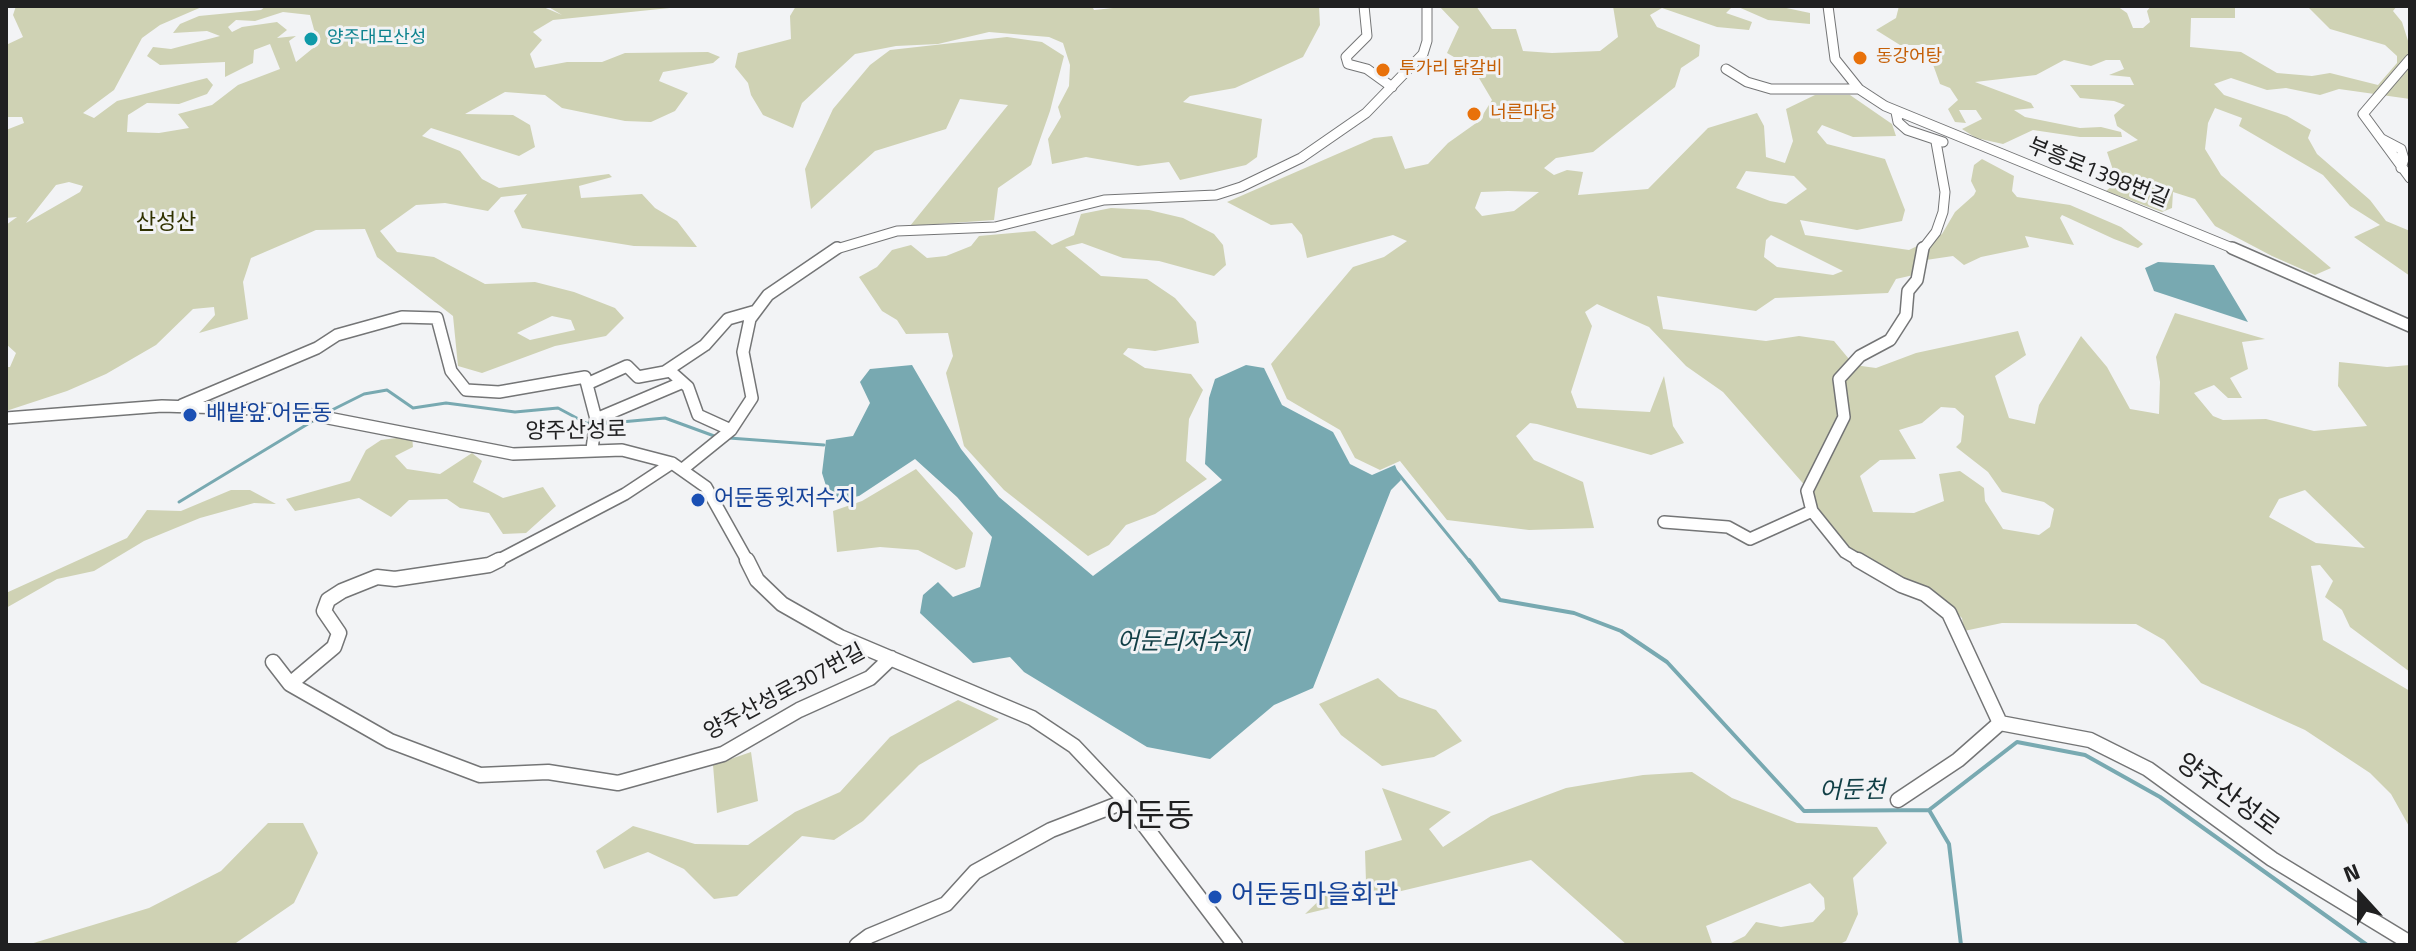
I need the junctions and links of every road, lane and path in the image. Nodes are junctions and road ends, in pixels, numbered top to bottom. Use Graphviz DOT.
graph roads {
  1 [pos="1364,6"];
  2 [pos="1427,6"];
  3 [pos="1828,6"];
  4 [pos="2410,59"];
  5 [pos="1726,69"];
  6 [pos="1392,87"];
  7 [pos="1859,89"];
  8 [pos="1896,112"];
  9 [pos="1956,138"];
  10 [pos="1936,142"];
  11 [pos="2410,178"];
  12 [pos="756,311"];
  13 [pos="2410,326"];
  14 [pos="666,371"];
  15 [pos="681,383"];
  16 [pos="587,384"];
  17 [pos="179,406"];
  18 [pos="6,418"];
  19 [pos="596,422"];
  20 [pos="725,435"];
  21 [pos="592,449"];
  22 [pos="643,454"];
  23 [pos="700,456"];
  24 [pos="678,466"];
  25 [pos="713,496"];
  26 [pos="1812,511"];
  27 [pos="1664,522"];
  28 [pos="891,658"];
  29 [pos="273,662"];
  30 [pos="290,684"];
  31 [pos="2000,723"];
  32 [pos="1898,800"];
  33 [pos="1126,801"];
  34 [pos="2410,943"];
  35 [pos="857,945"];
  36 [pos="1235,945"];
  1 -- 6 [label="street"];
  2 -- 6 [label="street"];
  3 -- 7 [label="street, 부흥로1398번길"];
  4 -- 11 [label="street"];
  5 -- 7 [label="street"];
  6 -- 12 [label="street"];
  7 -- 8 [label="street, 부흥로1398번길"];
  8 -- 9 [label="street, 부흥로1398번길"];
  8 -- 10 [label="street"];
  9 -- 10 [label="street"];
  9 -- 13 [label="street, 부흥로1398번길"];
  10 -- 26 [label="street"];
  12 -- 14 [label="street"];
  12 -- 20 [label="street"];
  14 -- 15 [label="street"];
  14 -- 16 [label="street"];
  15 -- 19 [label="street"];
  15 -- 20 [label="street"];
  16 -- 17 [label="street"];
  16 -- 19 [label="street"];
  17 -- 18 [label="street, 양주산성로"];
  17 -- 21 [label="street, 양주산성로"];
  19 -- 21 [label="street"];
  20 -- 23 [label="street"];
  21 -- 22 [label="street, 양주산성로"];
  22 -- 23 [label="street"];
  22 -- 24 [label="street, 양주산성로"];
  23 -- 24 [label="street"];
  23 -- 25 [label="street"];
  24 -- 25 [label="street, 양주산성로"];
  24 -- 30 [label="street"];
  25 -- 28 [label="street, 양주산성로"];
  26 -- 27 [label="street"];
  26 -- 31 [label="street"];
  28 -- 30 [label="street, 양주산성로307번길"];
  28 -- 33 [label="street, 양주산성로"];
  29 -- 30 [label="street, 양주산성로307번길"];
  31 -- 32 [label="street"];
  31 -- 34 [label="street, 양주산성로"];
  33 -- 35 [label="street"];
  33 -- 36 [label="street, 양주산성로"];
}
